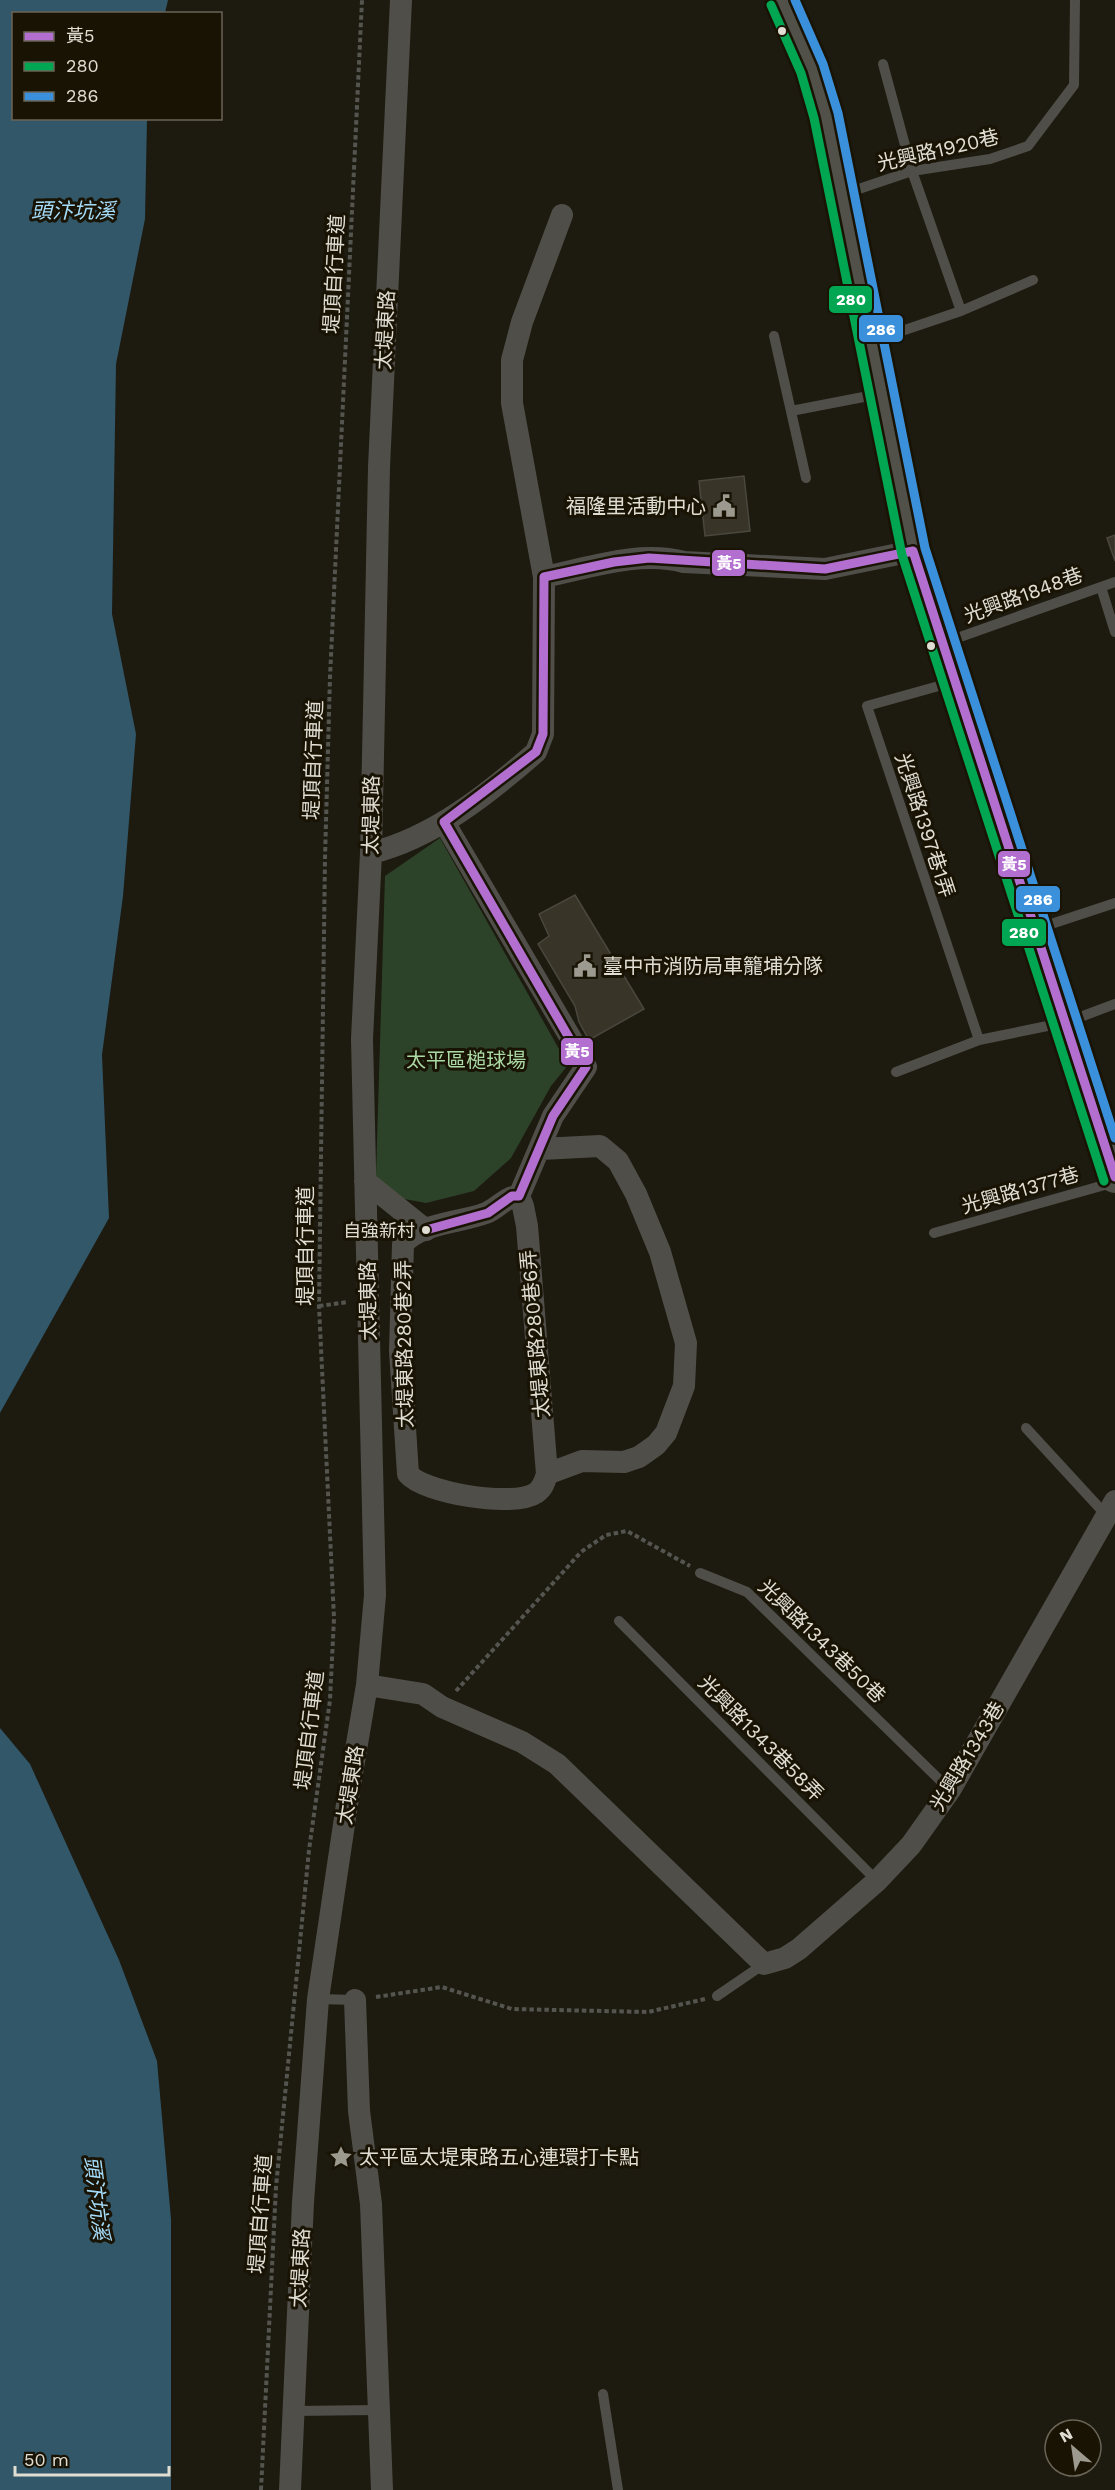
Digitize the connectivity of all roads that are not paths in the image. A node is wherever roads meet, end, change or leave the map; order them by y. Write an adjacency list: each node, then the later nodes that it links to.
1 (401, 0): 23 (street, 太堤東路)
2 (782, 0): 6 (main road)
3 (1075, 0): 5 (lane, 光興路1920巷)
4 (883, 64): 5 (lane)
5 (912, 171): 6 (lane, 光興路1920巷); 9 (lane)
6 (841, 196): 11 (main road)
7 (562, 215): 16 (street)
8 (1033, 280): 9 (lane)
9 (961, 311): 11 (lane)
10 (774, 336): 13 (lane)
11 (869, 342): 12 (main road)
12 (880, 394): 13 (lane); 15 (main road)
13 (791, 411): 14 (lane)
14 (806, 478)
15 (913, 551): 16 (street); 20 (main road)
16 (544, 577): 22 (street)
17 (1115, 582): 18 (lane, 光興路1848巷)
18 (1101, 586): 19 (lane); 20 (lane, 光興路1848巷)
19 (1115, 632)
20 (943, 643): 21 (main road)
21 (954, 681): 25 (main road); 28 (lane, 光興路1397巷1弄)
22 (444, 822): 23 (street); 30 (street)
23 (370, 853): 33 (street, 太堤東路)
24 (1115, 903): 25 (lane)
25 (1036, 929): 27 (main road)
26 (1115, 1004): 27 (lane)
27 (1066, 1022): 28 (lane); 31 (main road)
28 (978, 1040): 29 (lane)
29 (896, 1071)
30 (541, 1149): 34 (street); 38 (street)
31 (1115, 1177)
32 (1115, 1182): 36 (lane, 光興路1377巷)
33 (373, 1187): 35 (street); 42 (street, 太堤東路)
34 (519, 1196): 35 (street, 太堤東路280巷2弄); 38 (street, 太堤東路280巷6弄)
35 (426, 1230): 38 (street, 太堤東路280巷2弄)
36 (934, 1233)
37 (1026, 1428): 39 (lane)
38 (547, 1474)
39 (1110, 1508): 43 (street, 光興路1343巷)
40 (700, 1573): 43 (lane, 光興路1343巷50巷)
41 (619, 1621): 44 (lane, 光興路1343巷58弄)
42 (367, 1685): 45 (street); 47 (street, 太堤東路)
43 (950, 1790): 44 (street, 光興路1343巷)
44 (877, 1881): 45 (street, 光興路1343巷)
45 (764, 1964): 46 (lane, 光興路1343巷)
46 (717, 1996)
47 (318, 1999): 48 (lane); 51 (street, 太堤東路)
48 (355, 2000): 50 (street)
49 (603, 2394): 54 (lane)
50 (378, 2410): 51 (lane); 53 (street)
51 (293, 2411): 52 (street, 太堤東路)
52 (290, 2490)
53 (382, 2490)
54 (618, 2490)

